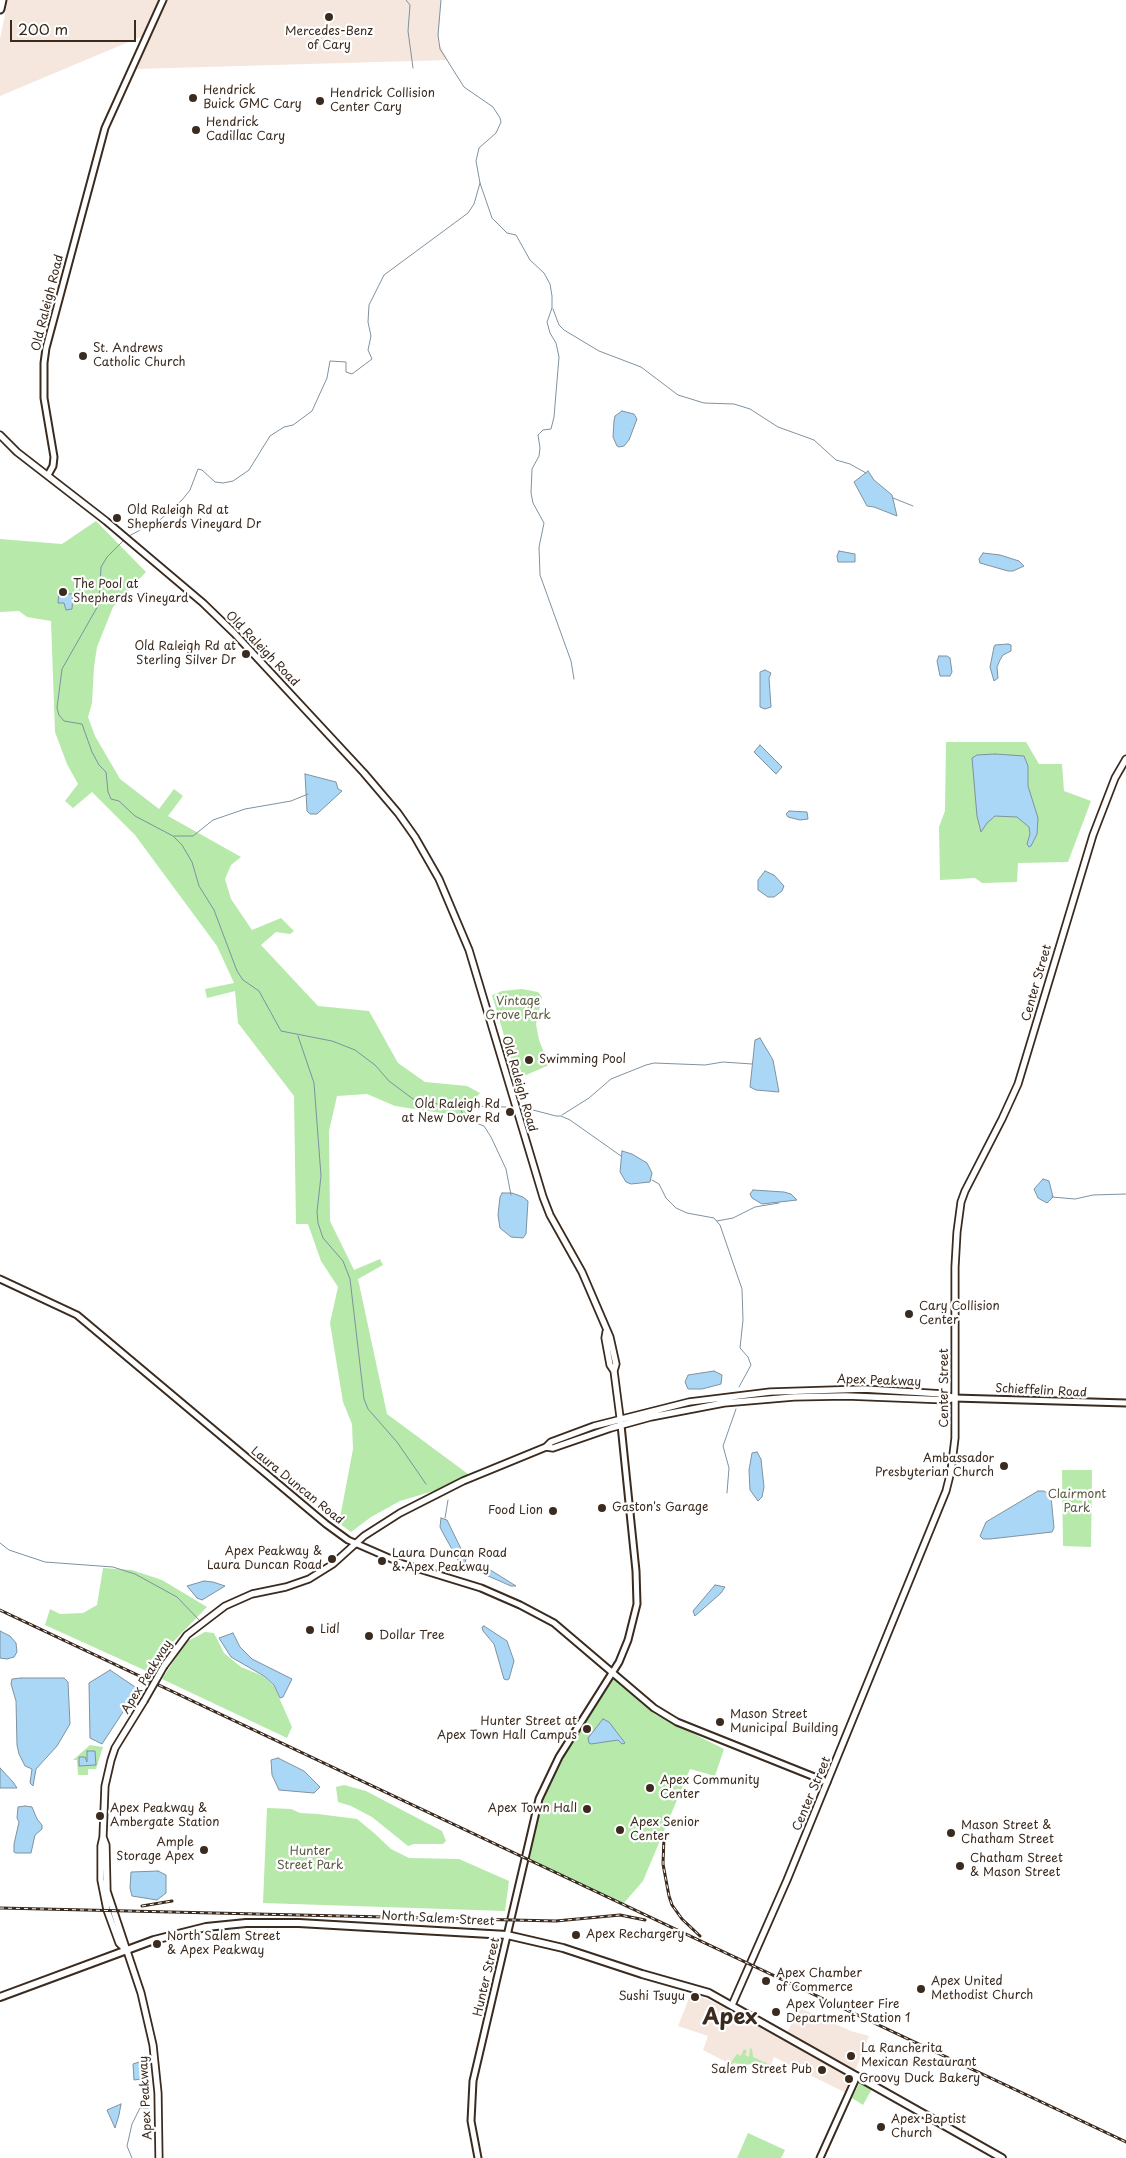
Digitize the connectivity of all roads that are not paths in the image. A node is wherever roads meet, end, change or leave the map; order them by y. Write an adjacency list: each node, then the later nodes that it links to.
1 (2, 0): 3 (highway)
2 (163, 0): 5 (street, Old Raleigh Road)
3 (0, 9)
4 (0, 435): 5 (main road)
5 (48, 475): 10 (main road, Old Raleigh Road)
6 (1126, 759): 8 (main road, Center Street)
7 (0, 1279): 13 (street, Laura Duncan Road)
8 (954, 1398): 9 (street, Schieffelin Road); 10 (main road, Apex Peakway); 11 (main road, Apex Peakway); 15 (main road, Center Street)
9 (1126, 1403)
10 (620, 1418): 11 (main road, Old Raleigh Road); 12 (main road, Apex Peakway)
11 (621, 1425): 12 (main road, Apex Peakway); 14 (street, Old Raleigh Road)
12 (546, 1447): 13 (main road, Apex Peakway)
13 (356, 1543): 14 (street, Laura Duncan Road); 17 (main road, Apex Peakway, bridge)
14 (613, 1672): 15 (street, Laura Duncan Road); 16 (street, Hunter Street)
15 (827, 1782): 19 (main road, Center Street)
16 (506, 1935): 17 (main road, North Salem Street); 19 (main road, North Salem Street); 22 (street, Hunter Street)
17 (126, 1950): 18 (main road, North Salem Street); 21 (main road, Apex Peakway)
18 (0, 1997)
19 (732, 2005): 20 (main road, North Salem Street)
20 (857, 2076): 23 (street); 24 (main road, North Salem Street)
21 (159, 2158)
22 (478, 2158)
23 (820, 2158)
24 (1002, 2158)

